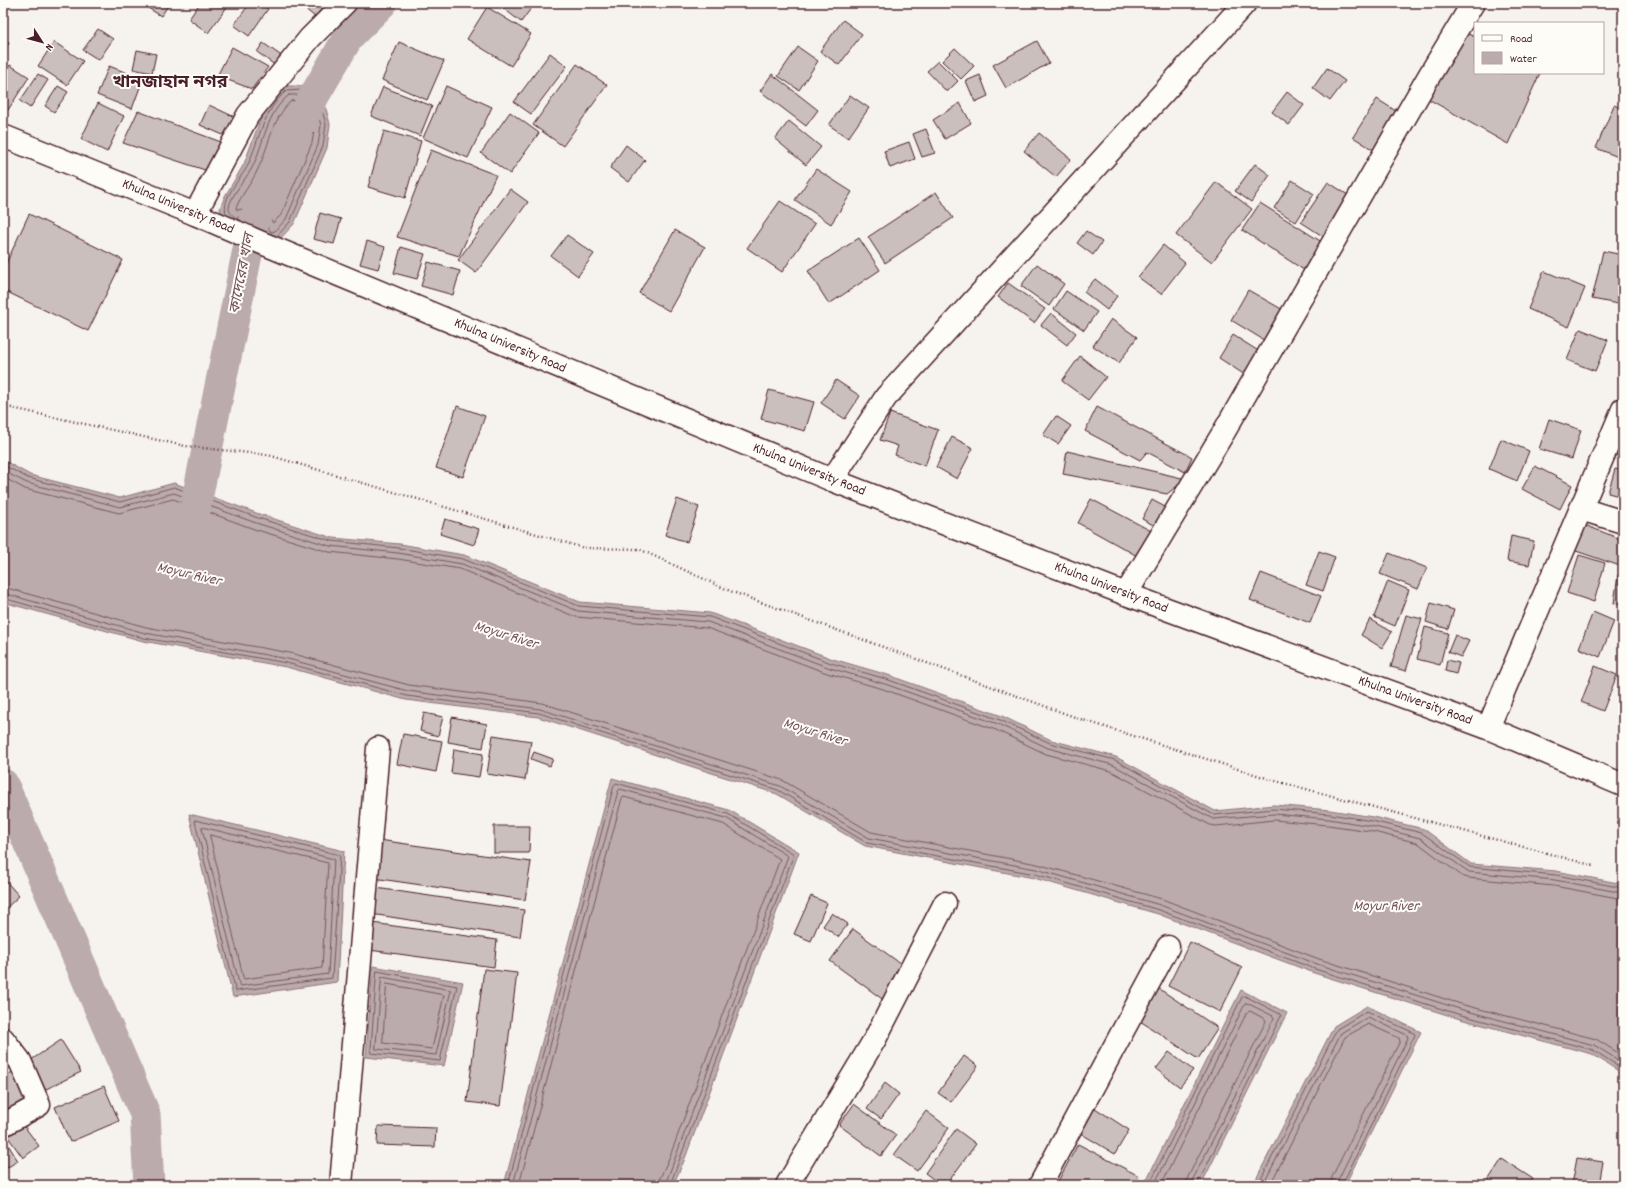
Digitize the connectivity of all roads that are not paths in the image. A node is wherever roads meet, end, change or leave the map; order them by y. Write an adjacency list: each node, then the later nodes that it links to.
1 (345, 3): 5 (street)
2 (1245, 3): 7 (street)
3 (1473, 3): 10 (street)
4 (3, 136): 5 (street, Khulna University Road)
5 (195, 214): 7 (street, Khulna University Road)
6 (1623, 409): 8 (street)
7 (832, 480): 10 (street, Khulna University Road)
8 (1581, 510): 9 (street); 11 (street)
9 (1623, 522)
10 (1126, 594): 11 (street, Khulna University Road)
11 (1488, 728): 13 (street, Khulna University Road)
12 (378, 748): 18 (street)
13 (1623, 785)
14 (946, 903): 19 (street)
15 (1168, 947): 20 (street)
16 (3, 1039): 17 (street)
17 (3, 1125)
18 (341, 1185)
19 (787, 1185)
20 (1040, 1185)

